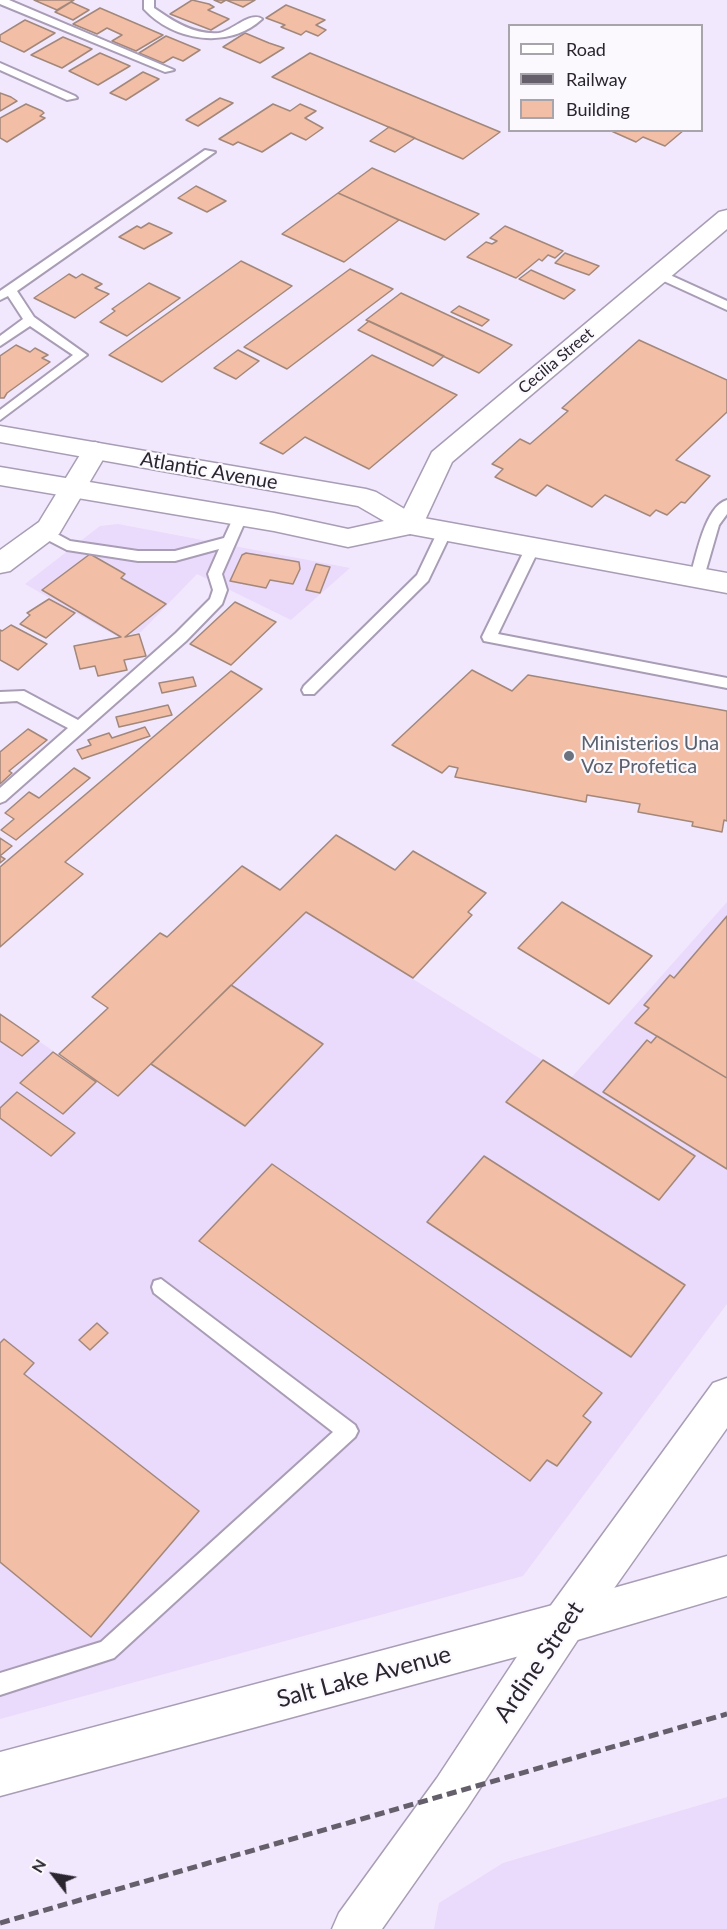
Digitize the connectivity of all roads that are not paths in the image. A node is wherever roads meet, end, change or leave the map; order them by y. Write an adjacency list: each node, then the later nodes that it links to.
1 (0, 0): 5 (lane)
2 (149, 0): 3 (lane)
3 (257, 19)
4 (0, 66): 6 (lane)
5 (169, 70)
6 (71, 98)
7 (209, 152): 10 (lane)
8 (727, 217): 9 (street, Cecilia Street)
9 (659, 274): 11 (lane); 20 (street, Cecilia Street)
10 (5, 293): 12 (lane)
11 (727, 306)
12 (30, 320): 13 (lane); 14 (lane)
13 (0, 342)
14 (0, 416)
15 (0, 434): 16 (street, Atlantic Avenue)
16 (95, 451): 18 (street); 20 (street, Atlantic Avenue)
17 (0, 476): 18 (street, Atlantic Avenue)
18 (72, 489): 21 (street, Atlantic Avenue); 23 (street)
19 (727, 504): 26 (lane)
20 (410, 525): 21 (street, Atlantic Avenue); 22 (street, Atlantic Avenue)
21 (235, 529): 23 (lane); 31 (lane)
22 (445, 531): 24 (street, Atlantic Avenue); 29 (lane)
23 (43, 532): 25 (street)
24 (533, 547): 26 (street, Atlantic Avenue); 28 (lane)
25 (0, 564)
26 (697, 578): 27 (street, Atlantic Avenue)
27 (727, 583)
28 (727, 683)
29 (309, 690)
30 (2, 694): 31 (lane)
31 (79, 727): 32 (lane)
32 (0, 797)
33 (161, 1287): 37 (lane)
34 (727, 1396): 36 (street, Ardine Street)
35 (727, 1576): 36 (street, Salt Lake Avenue)
36 (564, 1623): 38 (street, Salt Lake Avenue); 39 (street, Ardine Street)
37 (0, 1684)
38 (0, 1774)
39 (355, 1929)

